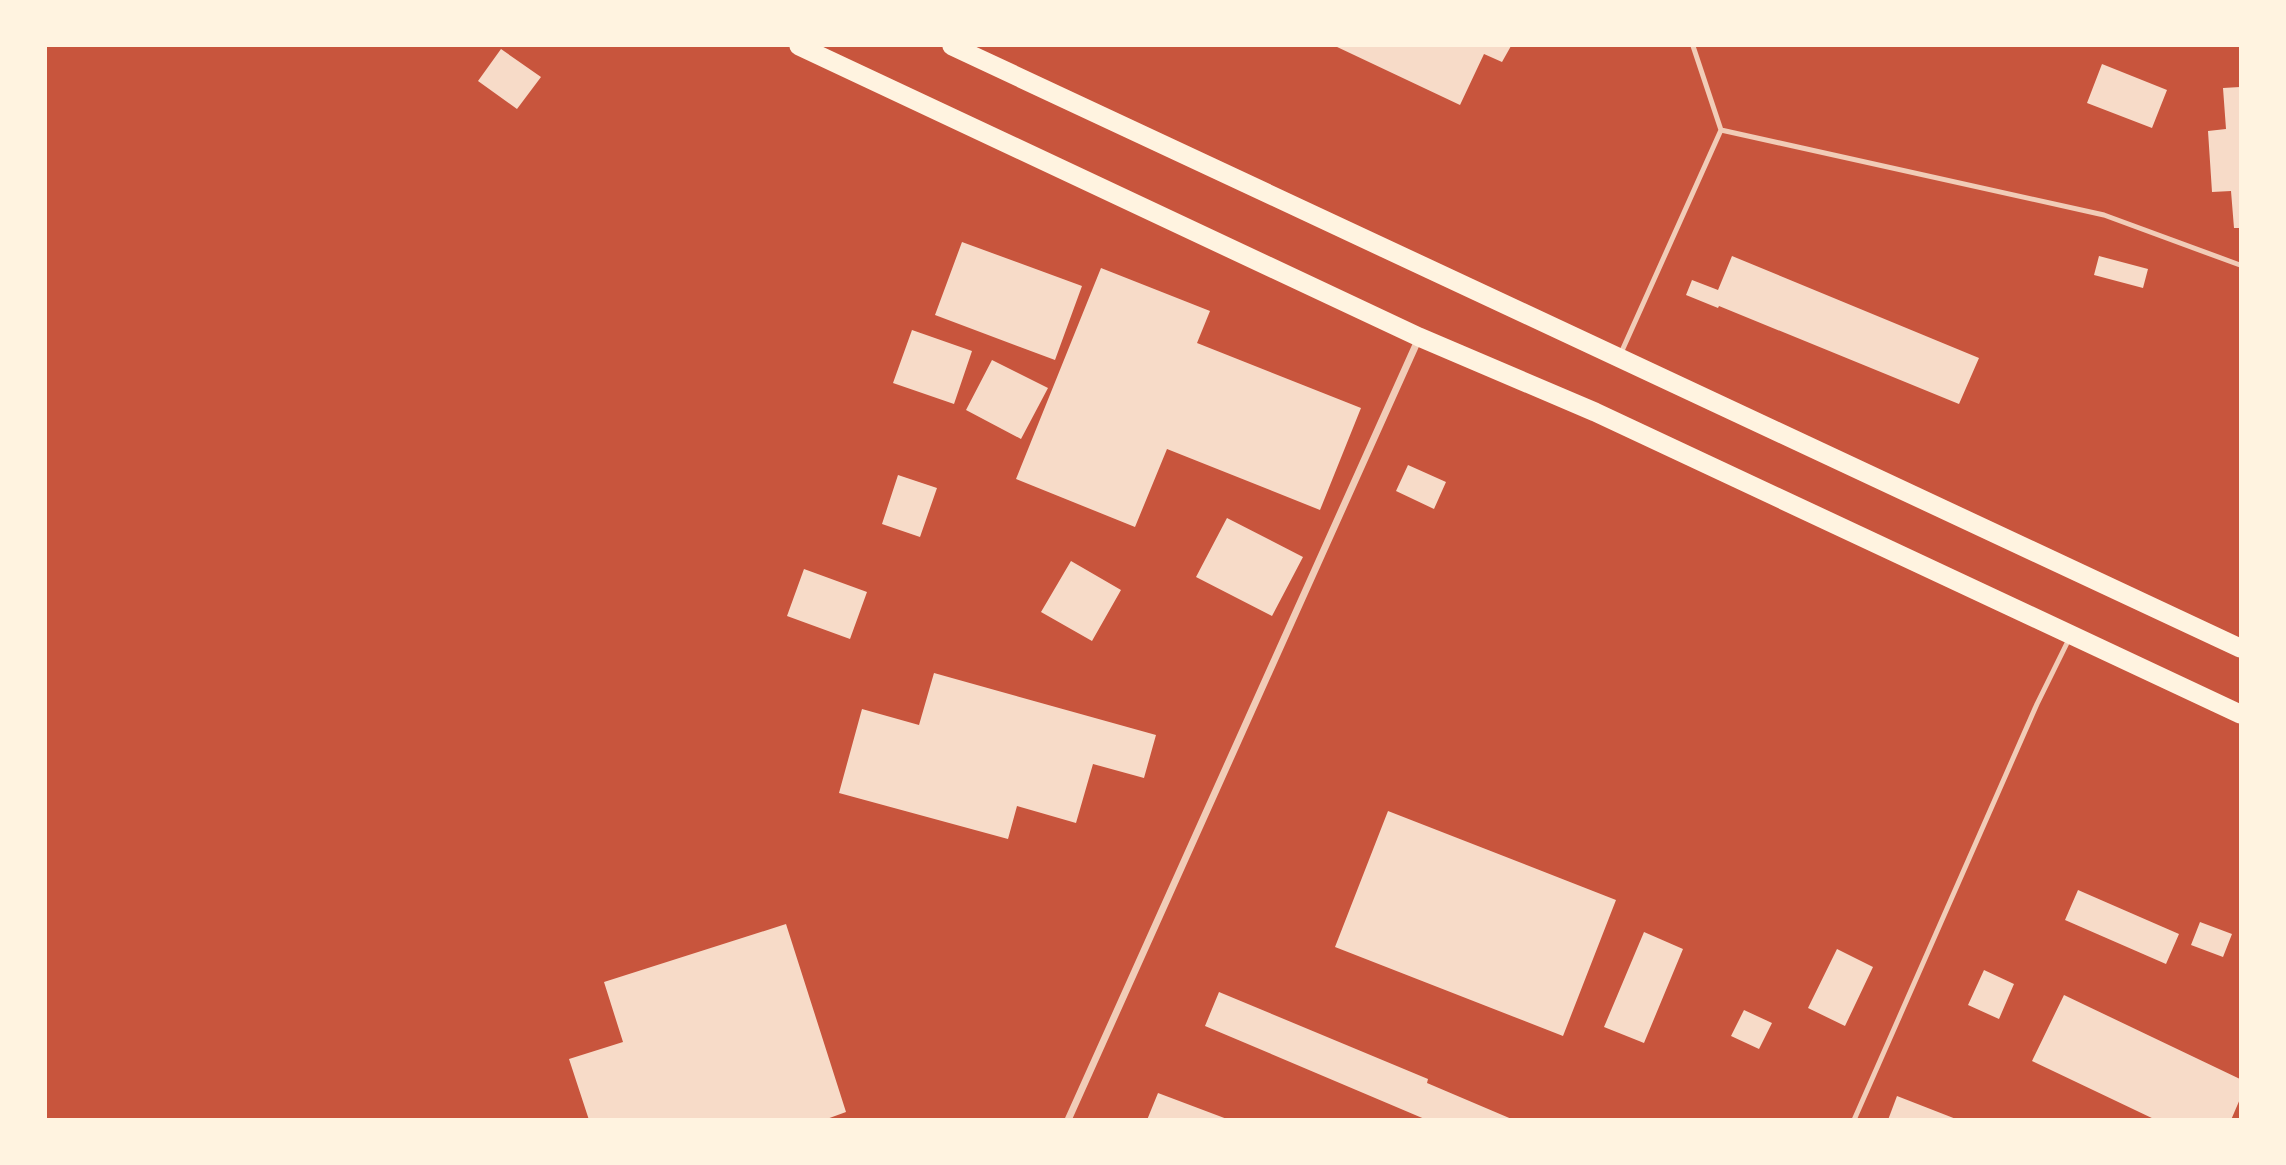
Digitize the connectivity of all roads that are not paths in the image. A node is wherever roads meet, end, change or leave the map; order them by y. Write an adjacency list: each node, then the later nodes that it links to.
1 (799, 46): 6 (highway)
2 (952, 46): 7 (highway)
3 (1693, 46): 4 (lane)
4 (1721, 130): 5 (lane); 7 (lane)
5 (2241, 265)
6 (1419, 337): 8 (highway); 11 (street)
7 (1620, 356): 9 (highway)
8 (2071, 635): 10 (highway); 12 (lane)
9 (2241, 648)
10 (2241, 714)
11 (1068, 1119)
12 (1854, 1119)

